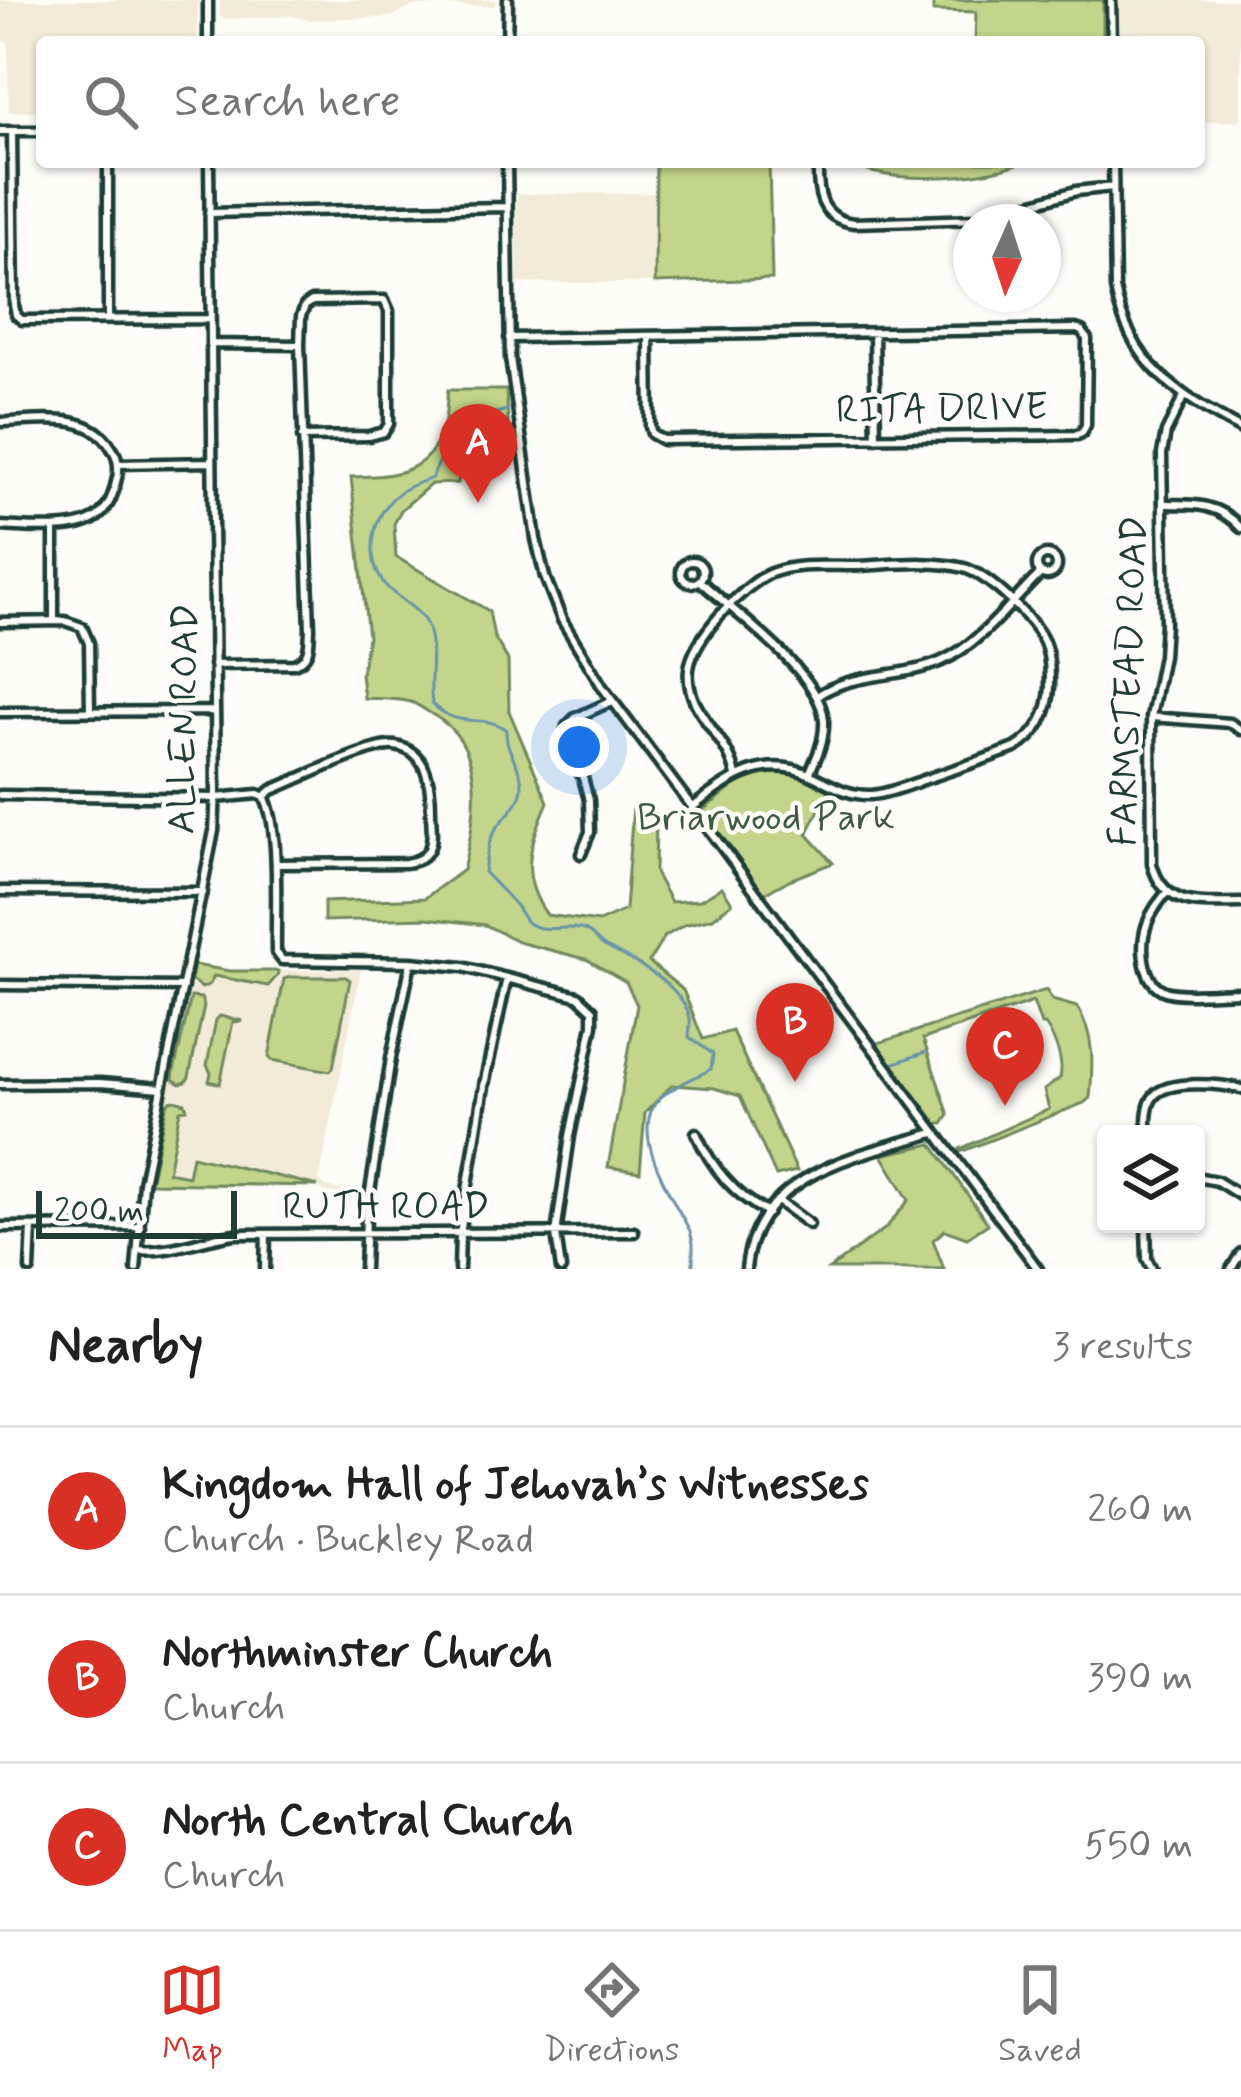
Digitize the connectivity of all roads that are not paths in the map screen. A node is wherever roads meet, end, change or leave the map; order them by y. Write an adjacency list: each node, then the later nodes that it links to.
1 (208, 0): 4 (street)
2 (508, 0): 5 (street)
3 (1112, 0): 6 (street)
4 (208, 36)
5 (507, 36)
6 (1112, 36)
7 (36, 130): 9 (street)
8 (0, 131): 9 (street)
9 (12, 131): 19 (street)
10 (108, 168): 19 (street)
11 (209, 168): 17 (street, ALLEN ROAD)
12 (507, 168): 16 (street)
13 (818, 168): 15 (street)
14 (1113, 168): 15 (street)
15 (1113, 187): 25 (street)
16 (507, 206): 17 (street); 22 (street)
17 (209, 214): 18 (street, ALLEN ROAD)
18 (211, 319): 19 (street); 23 (street, ALLEN ROAD)
19 (108, 321)
20 (874, 334): 21 (street, RITA DRIVE); 29 (street); 29 (street, RITA DRIVE)
21 (649, 337): 22 (street, RITA DRIVE); 29 (street, RITA DRIVE)
22 (509, 338): 44 (street)
23 (211, 344): 24 (street); 30 (street, ALLEN ROAD)
24 (300, 345): 28 (street); 28 (street)
25 (1184, 396): 27 (street); 32 (street, FARMSTEAD ROAD)
26 (0, 422): 31 (street)
27 (1241, 429)
28 (302, 436): 42 (street)
29 (876, 438)
30 (212, 462): 31 (street); 42 (street, ALLEN ROAD)
31 (118, 464): 34 (street)
32 (1163, 504): 35 (street); 48 (street, FARMSTEAD ROAD)
33 (0, 526): 34 (street)
34 (54, 526): 40 (street)
35 (1241, 528)
36 (1040, 574): 38 (street)
37 (701, 581): 39 (street)
38 (1011, 603): 39 (street); 43 (street); 50 (street)
39 (729, 608): 43 (street); 51 (street)
40 (54, 620): 41 (street); 45 (street)
41 (0, 622)
42 (214, 665): 46 (street, ALLEN ROAD)
43 (817, 696): 50 (street)
44 (612, 700): 55 (street); 56 (street)
45 (90, 711): 46 (street); 47 (street)
46 (215, 711): 54 (street, ALLEN ROAD)
47 (0, 712)
48 (1151, 717): 49 (street); 60 (street, FARMSTEAD ROAD)
49 (1241, 730)
50 (809, 774): 51 (street)
51 (736, 776): 55 (street)
52 (0, 795): 54 (street)
53 (265, 796): 54 (street); 57 (street); 57 (street)
54 (216, 798): 59 (street, ALLEN ROAD)
55 (692, 808): 72 (street)
56 (581, 854)
57 (274, 864): 62 (street)
58 (0, 891): 59 (street)
59 (203, 892): 65 (street, ALLEN ROAD)
60 (1167, 892): 61 (street, FARMSTEAD ROAD); 66 (street)
61 (1241, 903)
62 (411, 962): 63 (street); 86 (street)
63 (507, 978): 84 (street); 85 (street)
64 (0, 985): 65 (street)
65 (183, 987): 68 (street, ALLEN ROAD)
66 (1241, 992)
67 (0, 1084): 68 (street)
68 (162, 1088): 78 (street, ALLEN ROAD)
69 (1241, 1088): 70 (street)
70 (1148, 1125)
71 (696, 1133): 76 (street)
72 (934, 1133): 75 (street); 96 (street)
73 (1205, 1179): 74 (street)
74 (1241, 1196)
75 (778, 1202): 76 (street); 77 (street)
76 (767, 1213): 95 (street)
77 (809, 1224)
78 (140, 1226): 80 (street); 87 (street, ALLEN ROAD)
79 (0, 1227): 80 (street)
80 (32, 1227): 89 (street)
81 (634, 1232): 85 (street, RUTH ROAD)
82 (1147, 1233): 97 (street)
83 (266, 1234): 86 (street, RUTH ROAD); 87 (street, RUTH ROAD); 91 (street)
84 (460, 1234): 85 (street, RUTH ROAD); 86 (street, RUTH ROAD); 93 (street)
85 (556, 1234): 94 (street)
86 (364, 1235): 92 (street)
87 (139, 1250): 90 (street, ALLEN ROAD)
88 (1241, 1253): 98 (street)
89 (29, 1269)
90 (136, 1269)
91 (266, 1269)
92 (364, 1269)
93 (459, 1269)
94 (561, 1269)
95 (746, 1269)
96 (1037, 1269)
97 (1152, 1269)
98 (1232, 1269)

